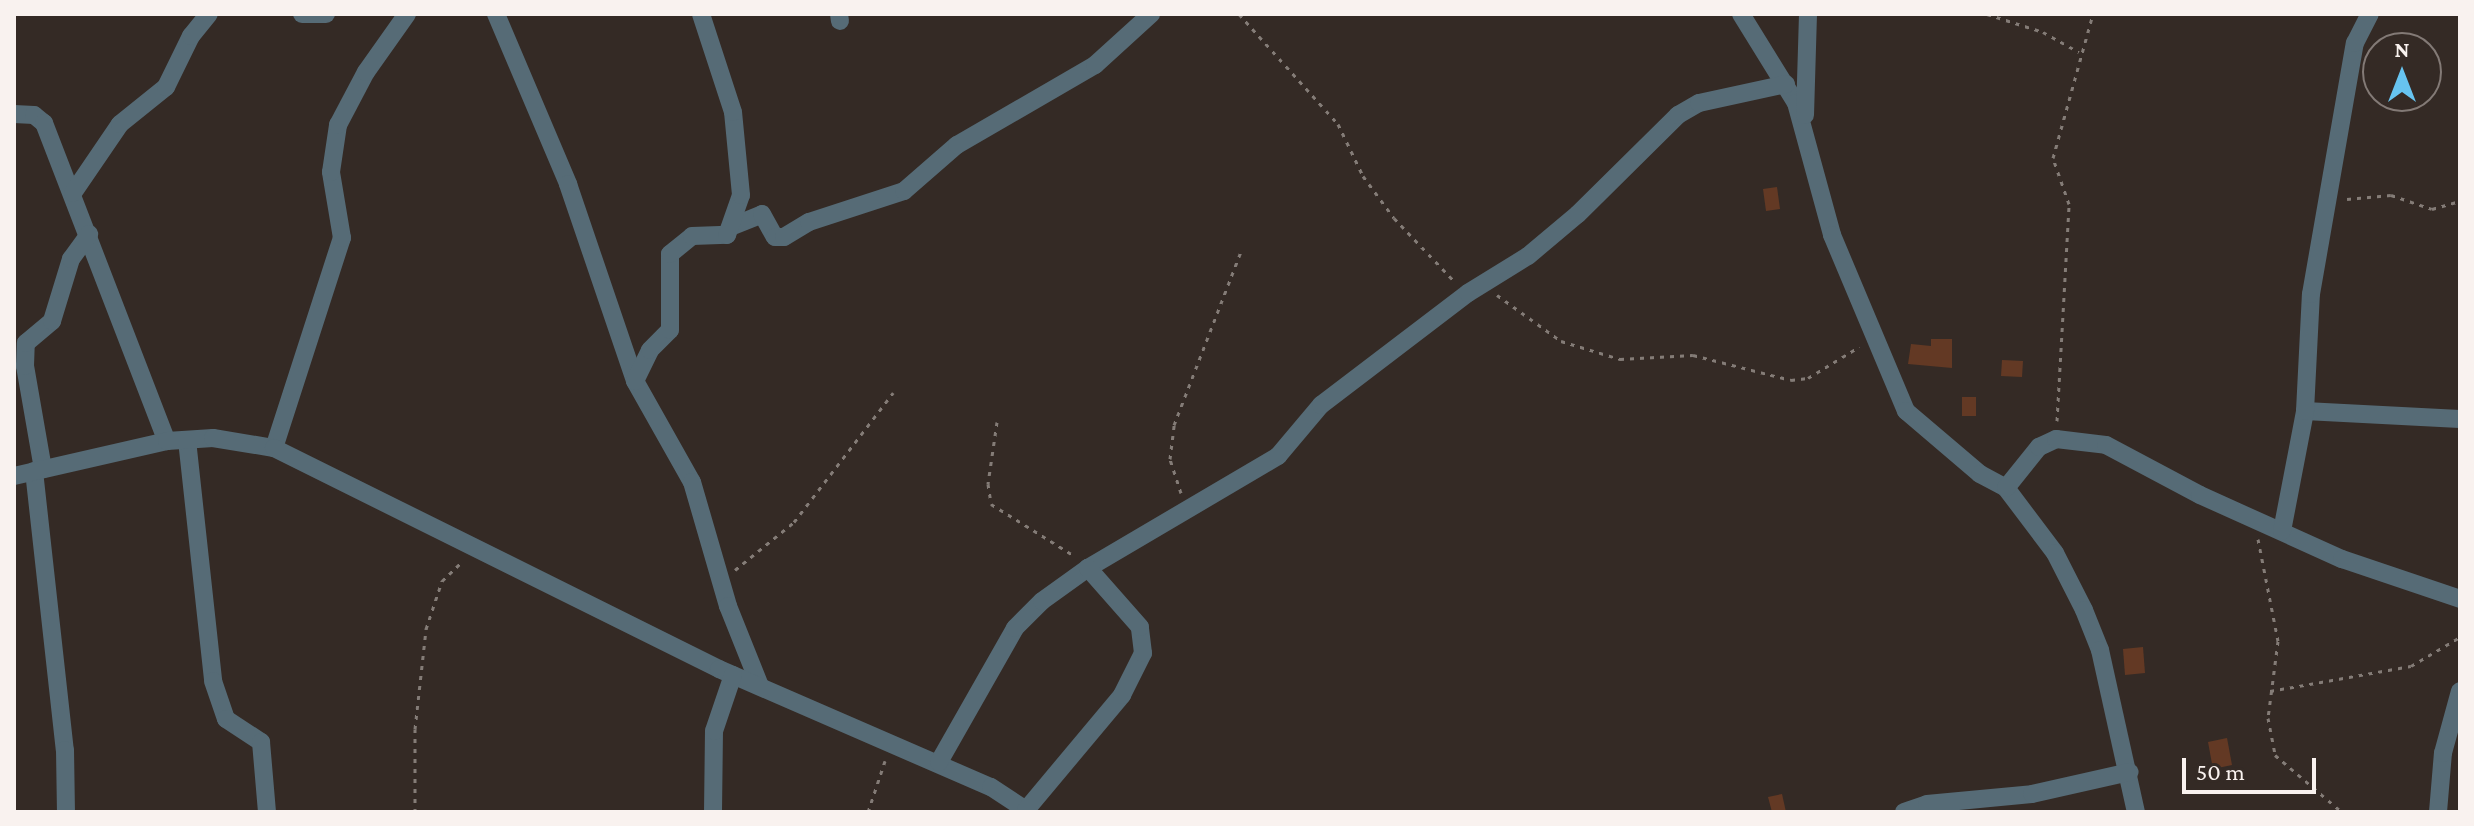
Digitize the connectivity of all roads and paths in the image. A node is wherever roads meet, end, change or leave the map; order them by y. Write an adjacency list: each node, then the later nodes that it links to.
1 (209, 14): 18 (street)
2 (302, 14): 3 (street)
3 (323, 14)
4 (407, 14): 34 (street)
5 (496, 14): 26 (street)
6 (701, 14): 21 (street)
7 (1151, 14): 21 (street)
8 (1239, 14): 24 (path)
9 (1741, 14): 15 (street)
10 (1808, 14): 17 (street)
11 (1987, 14): 14 (path)
12 (2093, 14): 14 (path)
13 (2370, 14): 20 (street)
14 (2080, 53): 31 (path)
15 (1786, 84): 17 (street); 24 (street)
16 (14, 114): 18 (street)
17 (1805, 126): 25 (street)
18 (73, 193): 22 (street)
19 (2460, 201): 20 (path)
20 (2329, 207): 28 (street)
21 (733, 226): 26 (street)
22 (89, 234): 33 (street); 35 (street)
23 (1242, 249): 38 (path)
24 (1476, 289): 25 (path); 38 (street)
25 (1873, 337): 37 (street)
26 (635, 381): 43 (street)
27 (893, 393): 43 (path)
28 (2305, 411): 29 (street); 40 (street)
29 (2460, 419)
30 (997, 422): 42 (path)
31 (2056, 439): 37 (street); 39 (street)
32 (187, 440): 33 (street); 34 (street); 55 (street)
33 (167, 441): 35 (street)
34 (274, 448): 41 (street)
35 (38, 470): 36 (street); 54 (street)
36 (14, 476)
37 (2006, 488): 52 (street)
38 (1186, 512): 42 (street)
39 (2259, 521): 40 (street); 48 (path)
40 (2282, 531): 44 (street)
41 (474, 552): 46 (street); 56 (path)
42 (1088, 568): 51 (street); 53 (street)
43 (721, 584): 47 (street)
44 (2460, 599)
45 (2460, 637): 48 (path)
46 (733, 675): 47 (street); 57 (street)
47 (760, 686): 50 (street)
48 (2270, 691): 61 (path)
49 (2460, 691): 62 (street)
50 (892, 742): 51 (street); 58 (path)
51 (939, 762): 53 (street)
52 (2130, 772): 59 (street); 60 (street)
53 (1027, 811)
54 (66, 812)
55 (267, 812)
56 (415, 812)
57 (713, 812)
58 (868, 812)
59 (1904, 812)
60 (2136, 812)
61 (2342, 812)
62 (2438, 812)

